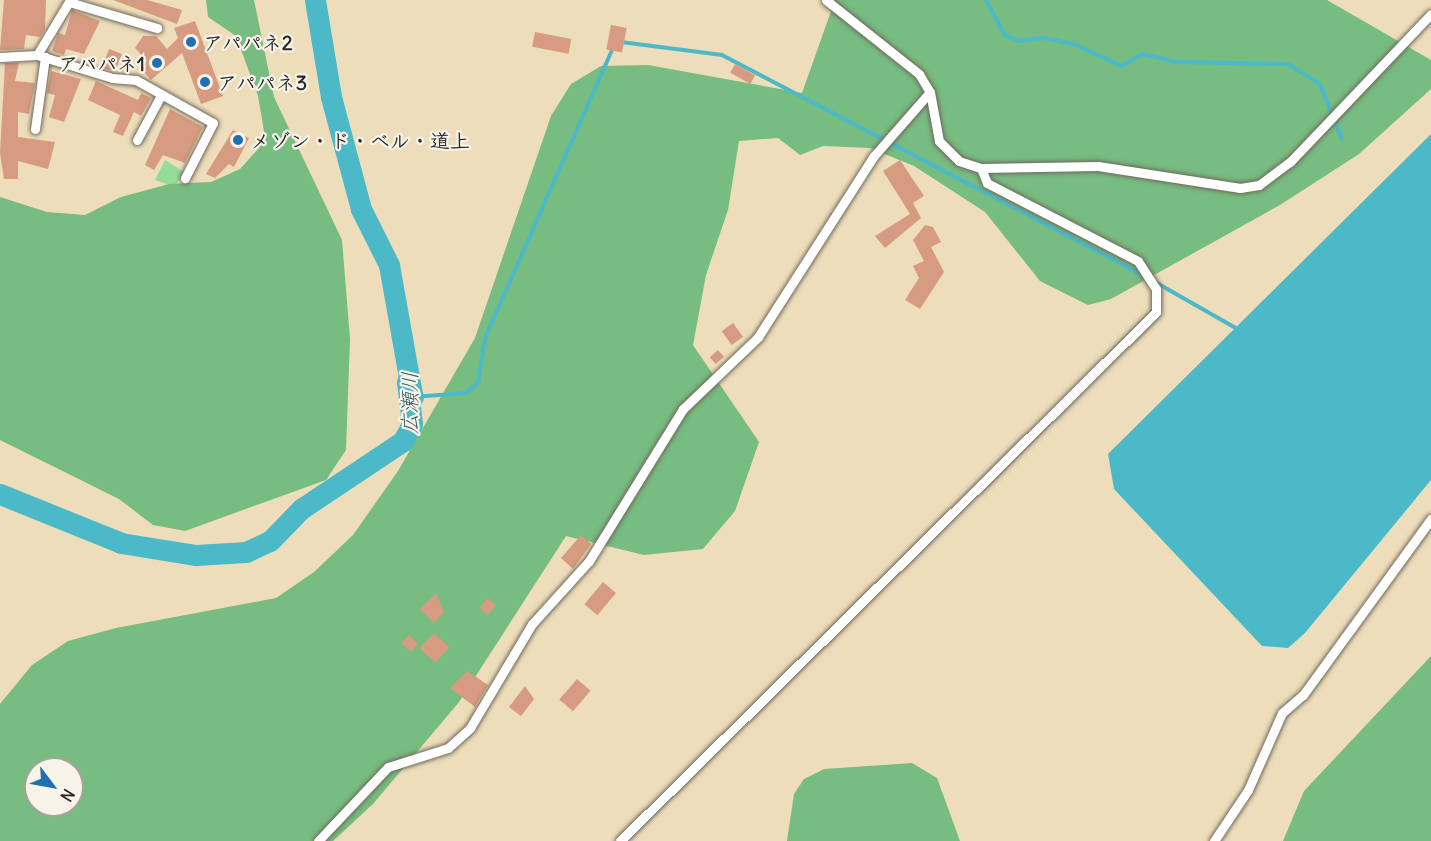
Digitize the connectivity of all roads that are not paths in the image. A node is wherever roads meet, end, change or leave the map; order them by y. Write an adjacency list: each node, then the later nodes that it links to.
1 (826, 0): 7 (street)
2 (70, 1): 4 (street); 5 (street)
3 (1431, 14): 11 (street)
4 (157, 28)
5 (41, 56): 6 (street); 8 (street); 9 (street)
6 (0, 57)
7 (930, 92): 11 (street); 14 (street)
8 (161, 95): 10 (street); 12 (street)
9 (35, 129)
10 (137, 140)
11 (981, 168): 15 (street)
12 (185, 178)
13 (1431, 519): 16 (street)
14 (318, 841)
15 (620, 841)
16 (1214, 841)

